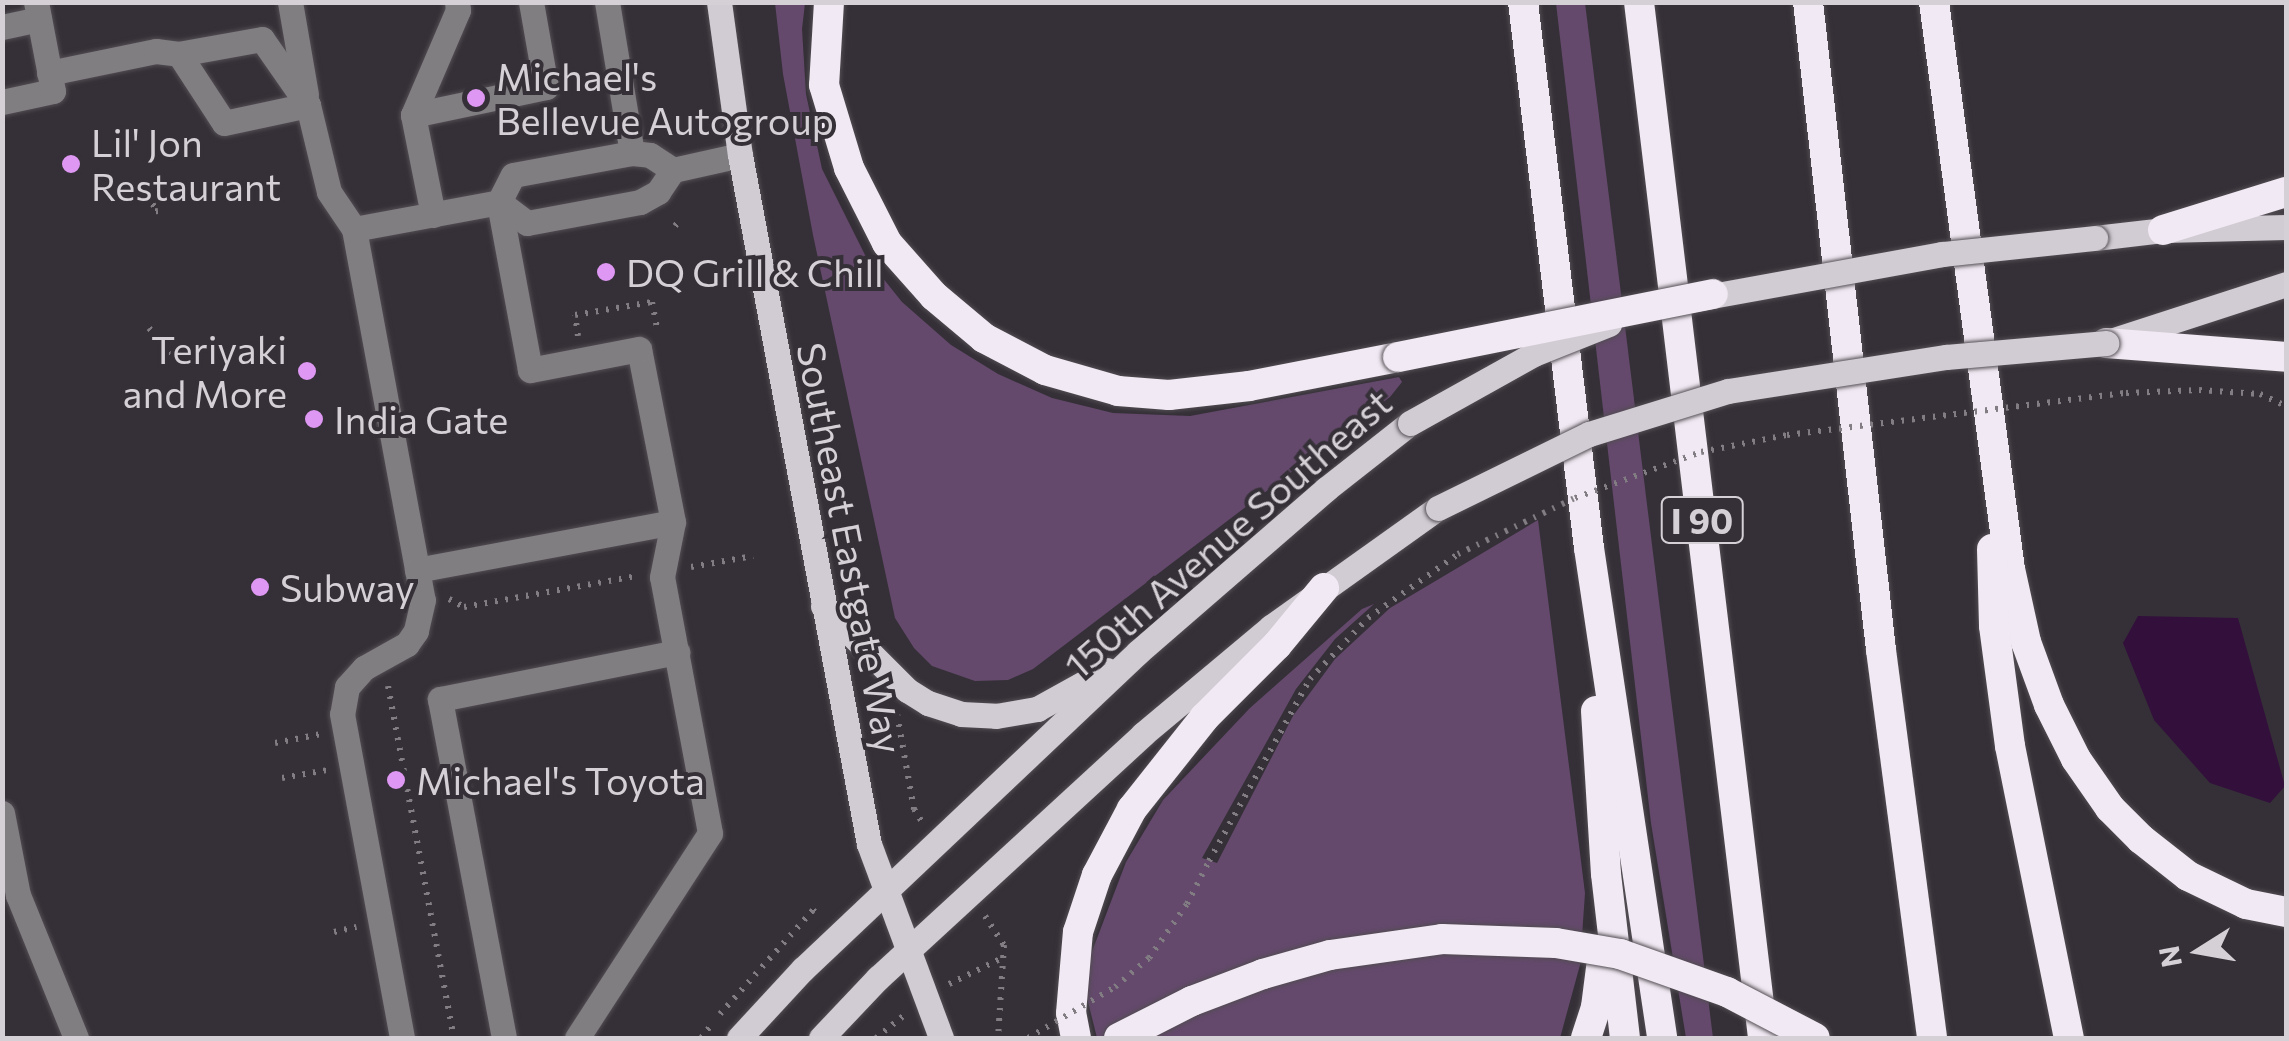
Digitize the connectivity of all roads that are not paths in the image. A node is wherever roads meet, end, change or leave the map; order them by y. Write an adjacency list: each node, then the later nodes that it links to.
1 (290, 2): 19 (lane)
2 (457, 2): 20 (lane)
3 (531, 2): 20 (lane)
4 (607, 2): 21 (lane)
5 (719, 2): 22 (main road, Southeast Eastgate Way)
6 (828, 2): 32 (highway, bridge)
7 (1507, 2): 23 (highway)
8 (1523, 2): 23 (highway)
9 (1639, 2): 62 (highway, I 90)
10 (1808, 2): 41 (highway)
11 (1934, 2): 16 (highway)
12 (1942, 2): 16 (highway)
13 (38, 11): 14 (lane); 17 (lane)
14 (2, 26)
15 (179, 54): 17 (lane); 19 (lane); 19 (lane)
16 (1942, 63): 35 (highway)
17 (49, 73): 18 (lane)
18 (2, 102)
19 (308, 105): 29 (lane)
20 (413, 114): 27 (lane)
21 (632, 152): 24 (lane); 26 (lane)
22 (740, 155): 24 (lane); 40 (main road, Southeast Eastgate Way)
23 (1541, 159): 37 (highway)
24 (673, 170): 26 (lane)
25 (2286, 192): 30 (highway)
26 (498, 202): 27 (lane); 36 (lane)
27 (433, 215): 29 (lane)
28 (2286, 227): 30 (main road, 150th Avenue Southeast)
29 (354, 229): 38 (lane)
30 (2164, 230): 32 (main road, 150th Avenue Southeast, bridge)
31 (2286, 284): 33 (main road)
32 (1713, 294): 43 (main road, 150th Avenue Southeast, bridge)
33 (2106, 343): 34 (highway); 39 (main road, bridge)
34 (2286, 357)
35 (1987, 422): 48 (highway); 66 (highway)
36 (673, 522): 38 (lane); 42 (lane)
37 (1589, 548): 45 (highway); 61 (highway)
38 (417, 570): 51 (lane)
39 (1324, 588): 49 (main road); 57 (highway)
40 (823, 606): 43 (main road); 46 (main road, Southeast Eastgate Way)
41 (1881, 650): 64 (highway); 65 (highway)
42 (677, 652): 52 (lane); 53 (lane)
43 (1138, 652): 46 (main road, 150th Avenue Southeast)
44 (2, 814): 47 (lane)
45 (1606, 874): 59 (highway); 60 (highway)
46 (887, 894): 49 (main road, Southeast Eastgate Way); 54 (main road, 150th Avenue Southeast)
47 (10, 897): 50 (lane)
48 (2286, 912)
49 (908, 950): 55 (main road); 56 (main road, Southeast Eastgate Way)
50 (76, 1038)
51 (402, 1038)
52 (504, 1038)
53 (577, 1038)
54 (739, 1038)
55 (821, 1038)
56 (941, 1038)
57 (1076, 1038)
58 (1119, 1038): 63 (highway, bridge)
59 (1586, 1038)
60 (1624, 1038)
61 (1662, 1038)
62 (1763, 1038)
63 (1815, 1038)
64 (1914, 1038)
65 (1932, 1038)
66 (2069, 1038)

